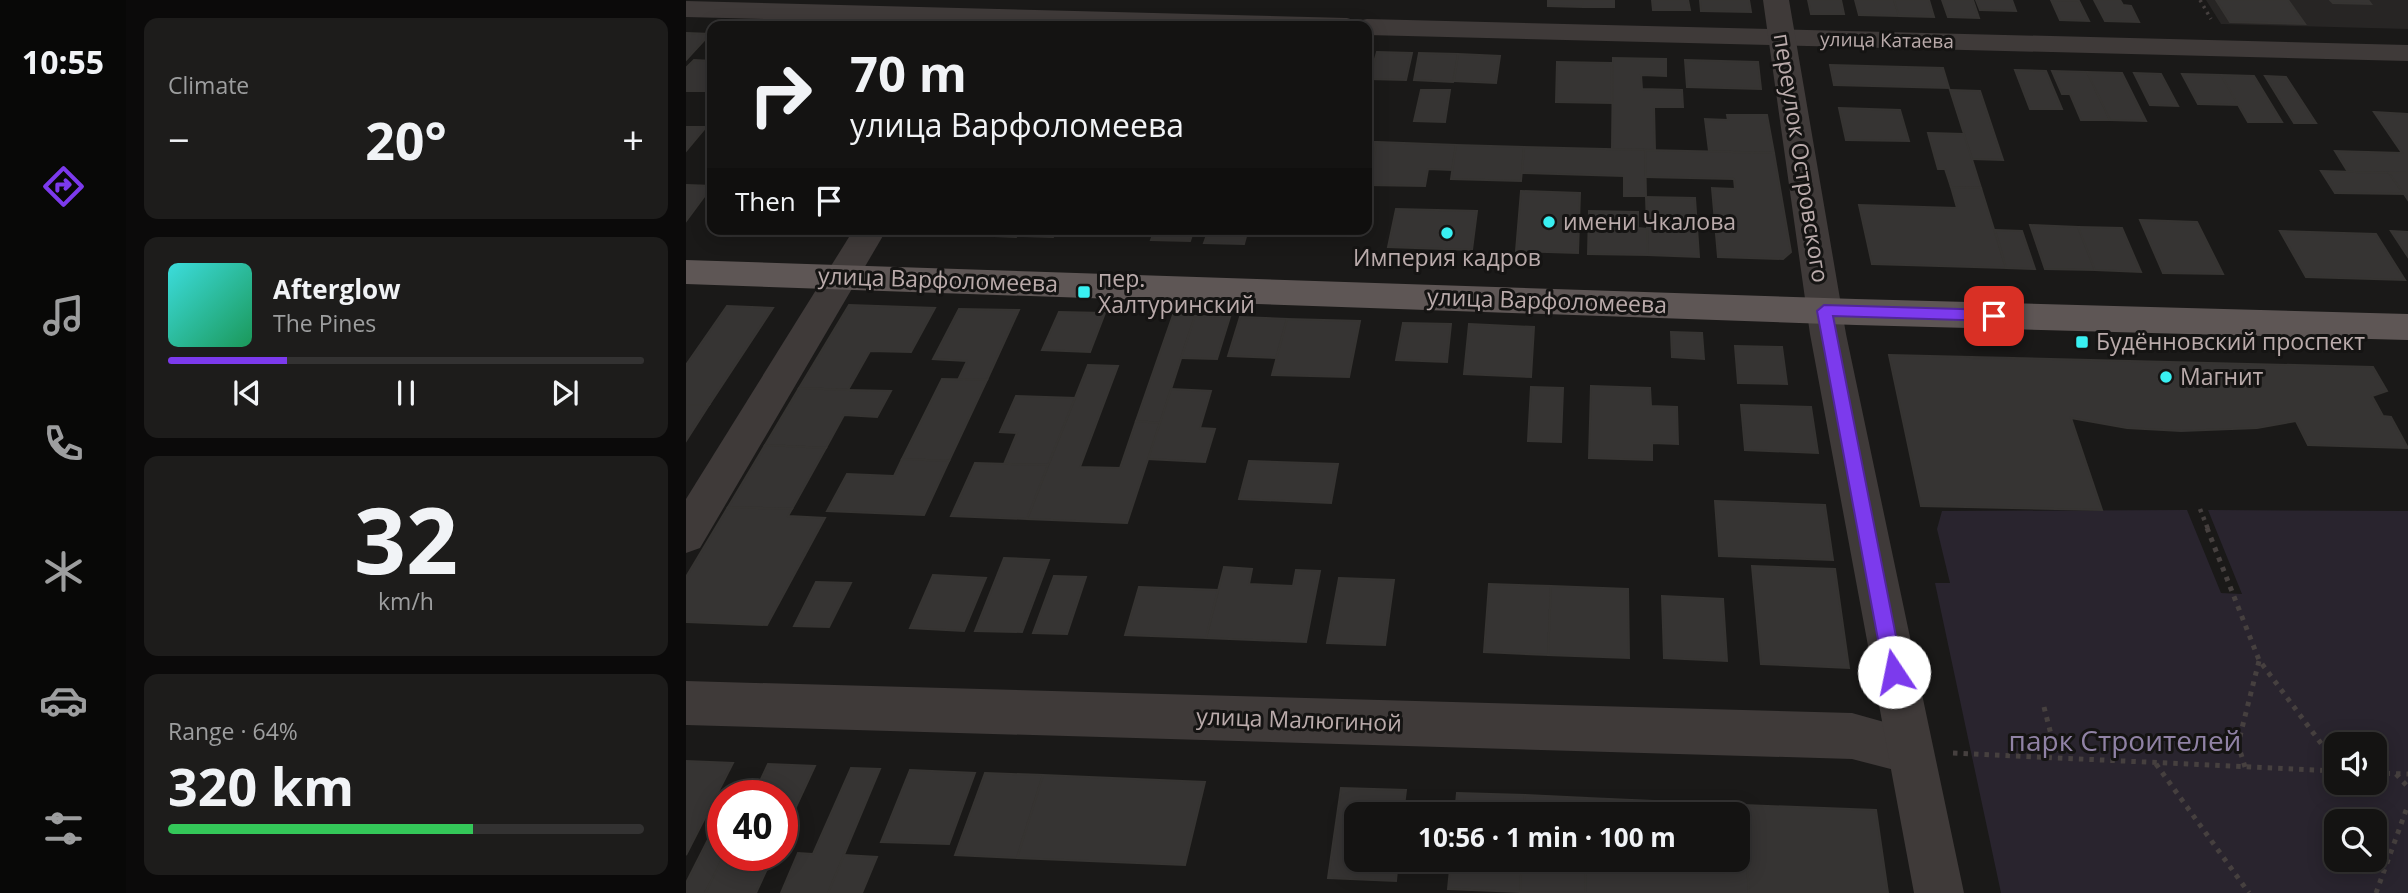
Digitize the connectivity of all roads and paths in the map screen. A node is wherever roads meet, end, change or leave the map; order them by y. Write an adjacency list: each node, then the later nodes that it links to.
1 (1776, 0): 8 (street, переулок Островского)
2 (2200, 0): 6 (path)
3 (686, 9): 4 (street)
4 (1001, 14): 5 (street)
5 (1203, 21)
6 (2214, 24)
7 (1372, 27): 8 (street, улица Катаева)
8 (1782, 38): 9 (street, улица Катаева); 13 (street, переулок Островского)
9 (2408, 53)
10 (868, 235): 12 (street)
11 (686, 272): 12 (main road, улица Варфоломеева)
12 (843, 277): 13 (main road, улица Варфоломеева); 16 (street)
13 (1824, 311): 14 (main road, улица Варфоломеева); 21 (street, переулок Островского)
14 (2408, 327)
15 (2200, 509): 17 (path)
16 (686, 535)
17 (2259, 660): 20 (path); 24 (path)
18 (686, 703): 21 (street, улица Малюгиной)
19 (2044, 707): 22 (path)
20 (2324, 750)
21 (1910, 751): 22 (path); 31 (street, переулок Островского)
22 (2057, 758): 23 (path)
23 (2155, 763): 24 (path); 32 (path)
24 (2245, 766): 25 (path)
25 (2324, 770)
26 (2387, 774): 27 (path)
27 (2395, 774): 28 (path); 29 (path)
28 (2408, 774)
29 (2408, 787)
30 (2408, 805): 33 (path)
31 (1939, 893)
32 (2249, 893)
33 (2376, 893)

